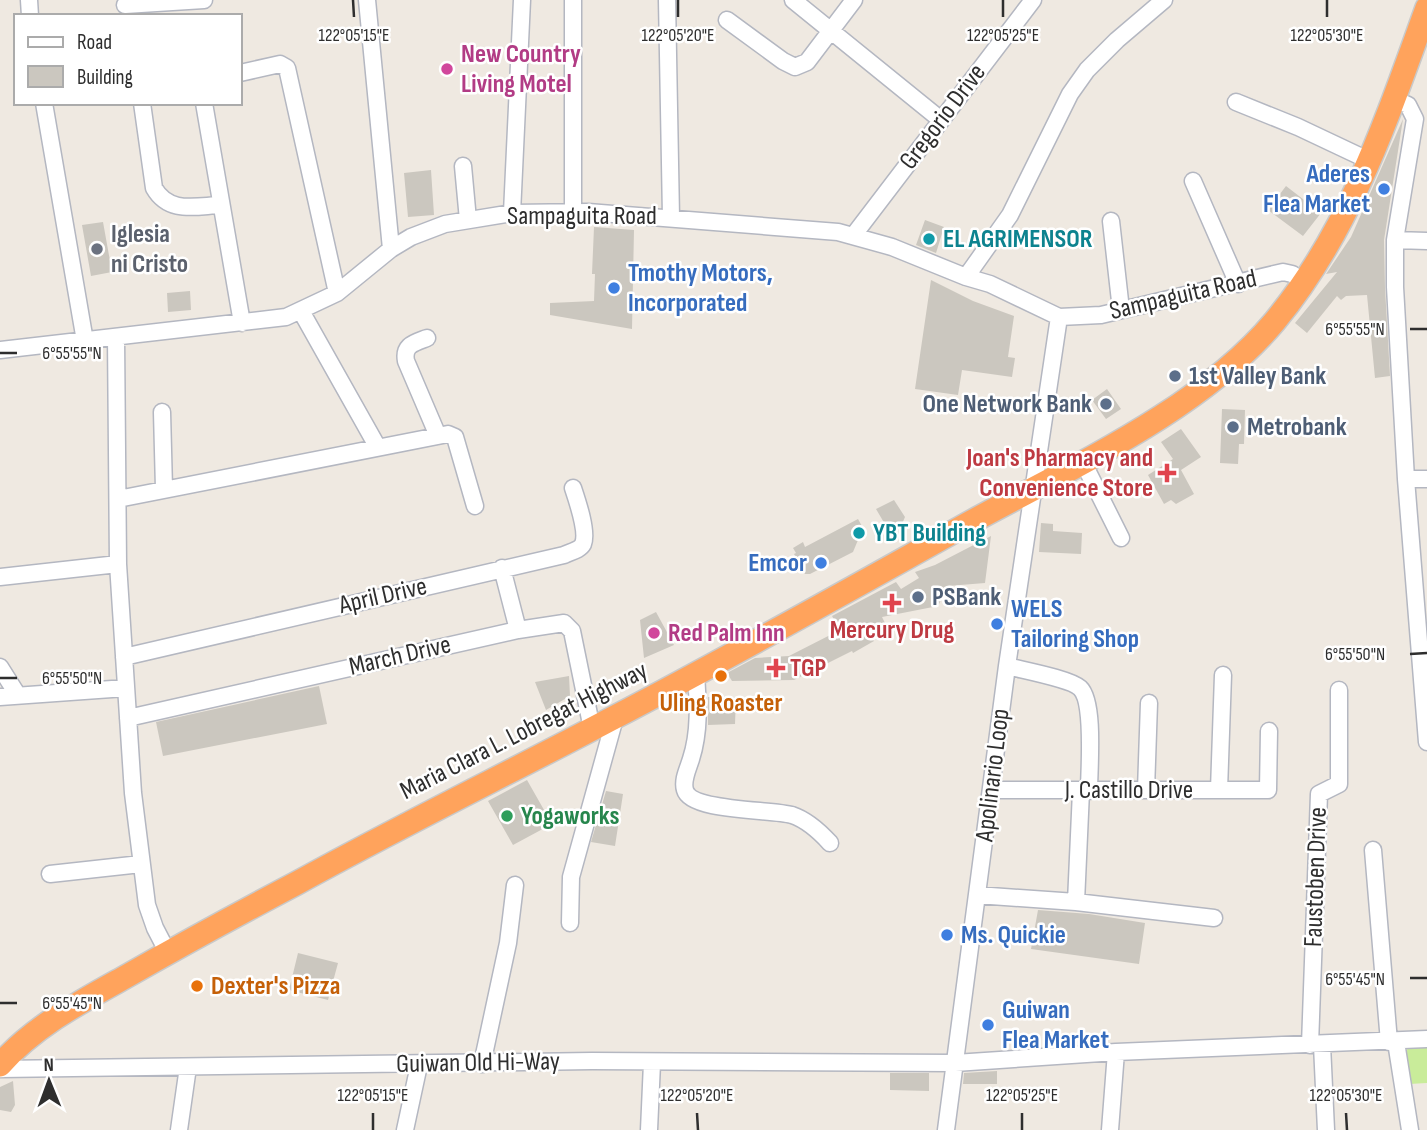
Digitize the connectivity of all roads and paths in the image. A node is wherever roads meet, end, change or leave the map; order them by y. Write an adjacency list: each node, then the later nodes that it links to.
1 (367, 0): 33 (street)
2 (522, 0): 26 (street)
3 (573, 0): 25 (street)
4 (667, 0): 27 (street)
5 (793, 0): 13 (street)
6 (854, 0): 13 (street)
7 (1033, 0): 20 (street, Gregorio Drive)
8 (1164, 0): 34 (street)
9 (193, 6): 10 (street)
10 (125, 7)
11 (1427, 8): 15 (highway, Maria Clara L. Lobregat Highway)
12 (727, 20): 13 (street)
13 (830, 31): 20 (street)
14 (242, 73): 37 (street)
15 (1394, 99): 21 (highway, Maria Clara L. Lobregat Highway); 31 (street)
16 (1236, 102): 21 (street)
17 (44, 105): 44 (street)
18 (142, 105): 24 (street)
19 (204, 105): 24 (street)
20 (941, 120): 30 (street, Gregorio Drive)
21 (1370, 161): 35 (highway, Maria Clara L. Lobregat Highway)
22 (463, 166): 28 (street)
23 (1193, 181): 36 (street)
24 (221, 205): 41 (street)
25 (573, 212): 26 (street, Sampaguita Road); 27 (street, Sampaguita Road)
26 (512, 213): 28 (street, Sampaguita Road)
27 (671, 217): 30 (street, Sampaguita Road)
28 (468, 220): 33 (street, Sampaguita Road)
29 (1111, 220): 38 (street)
30 (853, 236): 34 (street, Sampaguita Road)
31 (1395, 240): 32 (street); 51 (street)
32 (1427, 241)
33 (391, 248): 37 (street, Sampaguita Road)
34 (966, 277): 40 (street, Sampaguita Road)
35 (1304, 282): 36 (street, Sampaguita Road); 49 (highway, Maria Clara L. Lobregat Highway)
36 (1238, 284): 38 (street, Sampaguita Road)
37 (337, 293): 39 (street, Sampaguita Road)
38 (1121, 310): 40 (street, Sampaguita Road)
39 (301, 311): 41 (street, Sampaguita Road); 48 (street)
40 (1059, 317): 53 (street)
41 (242, 323): 42 (street, Sampaguita Road)
42 (116, 337): 44 (street, Sampaguita Road); 55 (street)
43 (427, 338): 47 (street)
44 (85, 341): 45 (street, Sampaguita Road)
45 (0, 350)
46 (162, 412): 54 (street)
47 (438, 436): 48 (street); 56 (street)
48 (377, 446): 54 (street)
49 (1083, 462): 53 (highway, Maria Clara L. Lobregat Highway); 57 (street)
50 (1427, 478): 51 (street)
51 (1406, 479): 67 (street)
52 (573, 488): 59 (street, April Drive)
53 (1033, 488): 63 (street, Apolinario Loop); 65 (highway, Maria Clara L. Lobregat Highway)
54 (164, 489): 55 (street)
55 (118, 499): 58 (street)
56 (475, 506)
57 (1121, 538)
58 (118, 564): 60 (street); 62 (street)
59 (502, 568): 61 (street); 62 (street, April Drive)
60 (0, 577)
61 (517, 630): 73 (street, March Drive); 75 (street, March Drive)
62 (124, 657): 68 (street)
63 (1007, 666): 78 (street, Apolinario Loop); 81 (street)
64 (0, 667): 70 (street)
65 (696, 674): 74 (highway, Maria Clara L. Lobregat Highway); 82 (street)
66 (1223, 675): 80 (street)
67 (1424, 676): 77 (street)
68 (126, 688): 70 (street); 73 (street)
69 (1339, 690): 94 (street, Faustoben Drive)
70 (17, 694): 71 (street)
71 (0, 697)
72 (1149, 702): 79 (street)
73 (128, 718): 84 (street)
74 (615, 718): 75 (highway, Maria Clara L. Lobregat Highway); 90 (street)
75 (592, 729): 91 (highway, Maria Clara L. Lobregat Highway)
76 (1269, 731): 80 (street, J. Castillo Drive)
77 (1427, 742)
78 (991, 790): 81 (street, J. Castillo Drive); 87 (street, Apolinario Loop)
79 (1146, 790): 80 (street, J. Castillo Drive); 81 (street, J. Castillo Drive)
80 (1219, 790)
81 (1085, 791): 88 (street)
82 (830, 844)
83 (1373, 850): 93 (street)
84 (141, 864): 85 (street); 91 (street)
85 (50, 874)
86 (514, 886): 98 (street)
87 (977, 895): 88 (street); 97 (street, Apolinario Loop)
88 (1076, 902): 89 (street)
89 (1214, 918)
90 (570, 923)
91 (168, 953): 100 (highway, Maria Clara L. Lobregat Highway)
92 (1427, 1039): 93 (street, Guiwan Old Hi-Way)
93 (1392, 1042): 94 (street, Guiwan Old Hi-Way); 108 (street)
94 (1316, 1045): 95 (street, Guiwan Old Hi-Way); 107 (street, Faustoben Drive)
95 (1116, 1052): 97 (street, Guiwan Old Hi-Way); 106 (street)
96 (652, 1063): 97 (street, Guiwan Old Hi-Way); 98 (street, Guiwan Old Hi-Way); 104 (street)
97 (955, 1063): 105 (street, Apolinario Loop)
98 (482, 1064): 99 (street, Guiwan Old Hi-Way)
99 (419, 1065): 101 (street, Guiwan Old Hi-Way); 103 (street)
100 (0, 1067): 101 (street, Guiwan Old Hi-Way)
101 (188, 1067): 102 (street)
102 (179, 1130)
103 (405, 1130)
104 (649, 1130)
105 (946, 1130)
106 (1111, 1130)
107 (1326, 1130)
108 (1410, 1130)

